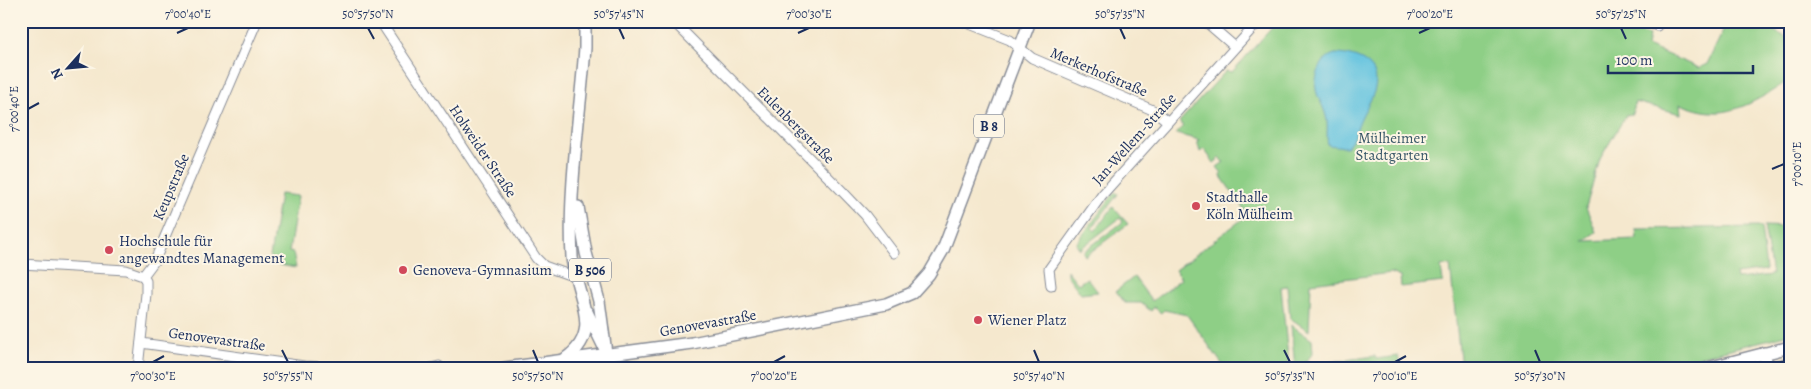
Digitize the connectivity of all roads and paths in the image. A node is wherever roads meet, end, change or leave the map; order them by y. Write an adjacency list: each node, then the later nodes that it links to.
1 (257, 21): 17 (street, Keupstraße)
2 (585, 21): 14 (main road, B 506)
3 (673, 21): 15 (street, Eulenbergstraße)
4 (962, 21): 12 (street, Merkerhofstraße)
5 (1030, 21): 12 (main road, B 8)
6 (1205, 21): 11 (street)
7 (1259, 21): 11 (street, Jan-Wellem-Straße)
8 (1647, 21): 9 (street)
9 (1659, 21)
10 (381, 22): 18 (street, Holweider Straße)
11 (1235, 47): 13 (street, Jan-Wellem-Straße)
12 (1020, 49): 13 (street, Merkerhofstraße); 23 (main road, Genovevastraße / B 8)
13 (1167, 121): 19 (street, Jan-Wellem-Straße)
14 (574, 188): 18 (main road, B 506); 23 (main road, B 506)
15 (894, 253)
16 (21, 264): 17 (street)
17 (143, 276): 21 (street)
18 (575, 277): 20 (main road, B 506)
19 (1052, 286)
20 (584, 308): 23 (main road); 25 (main road, B 506)
21 (141, 343): 26 (street, Genovevastraße); 28 (street)
22 (1790, 347): 24 (main road)
23 (607, 353): 25 (main road, Genovevastraße / B 8); 32 (main road)
24 (1764, 353): 27 (main road); 33 (main road)
25 (564, 360): 30 (main road, Genovevastraße / B 8); 31 (main road)
26 (304, 367): 29 (street, Genovevastraße)
27 (1768, 367)
28 (138, 368)
29 (349, 368)
30 (505, 368)
31 (588, 368)
32 (608, 368)
33 (1708, 368)

